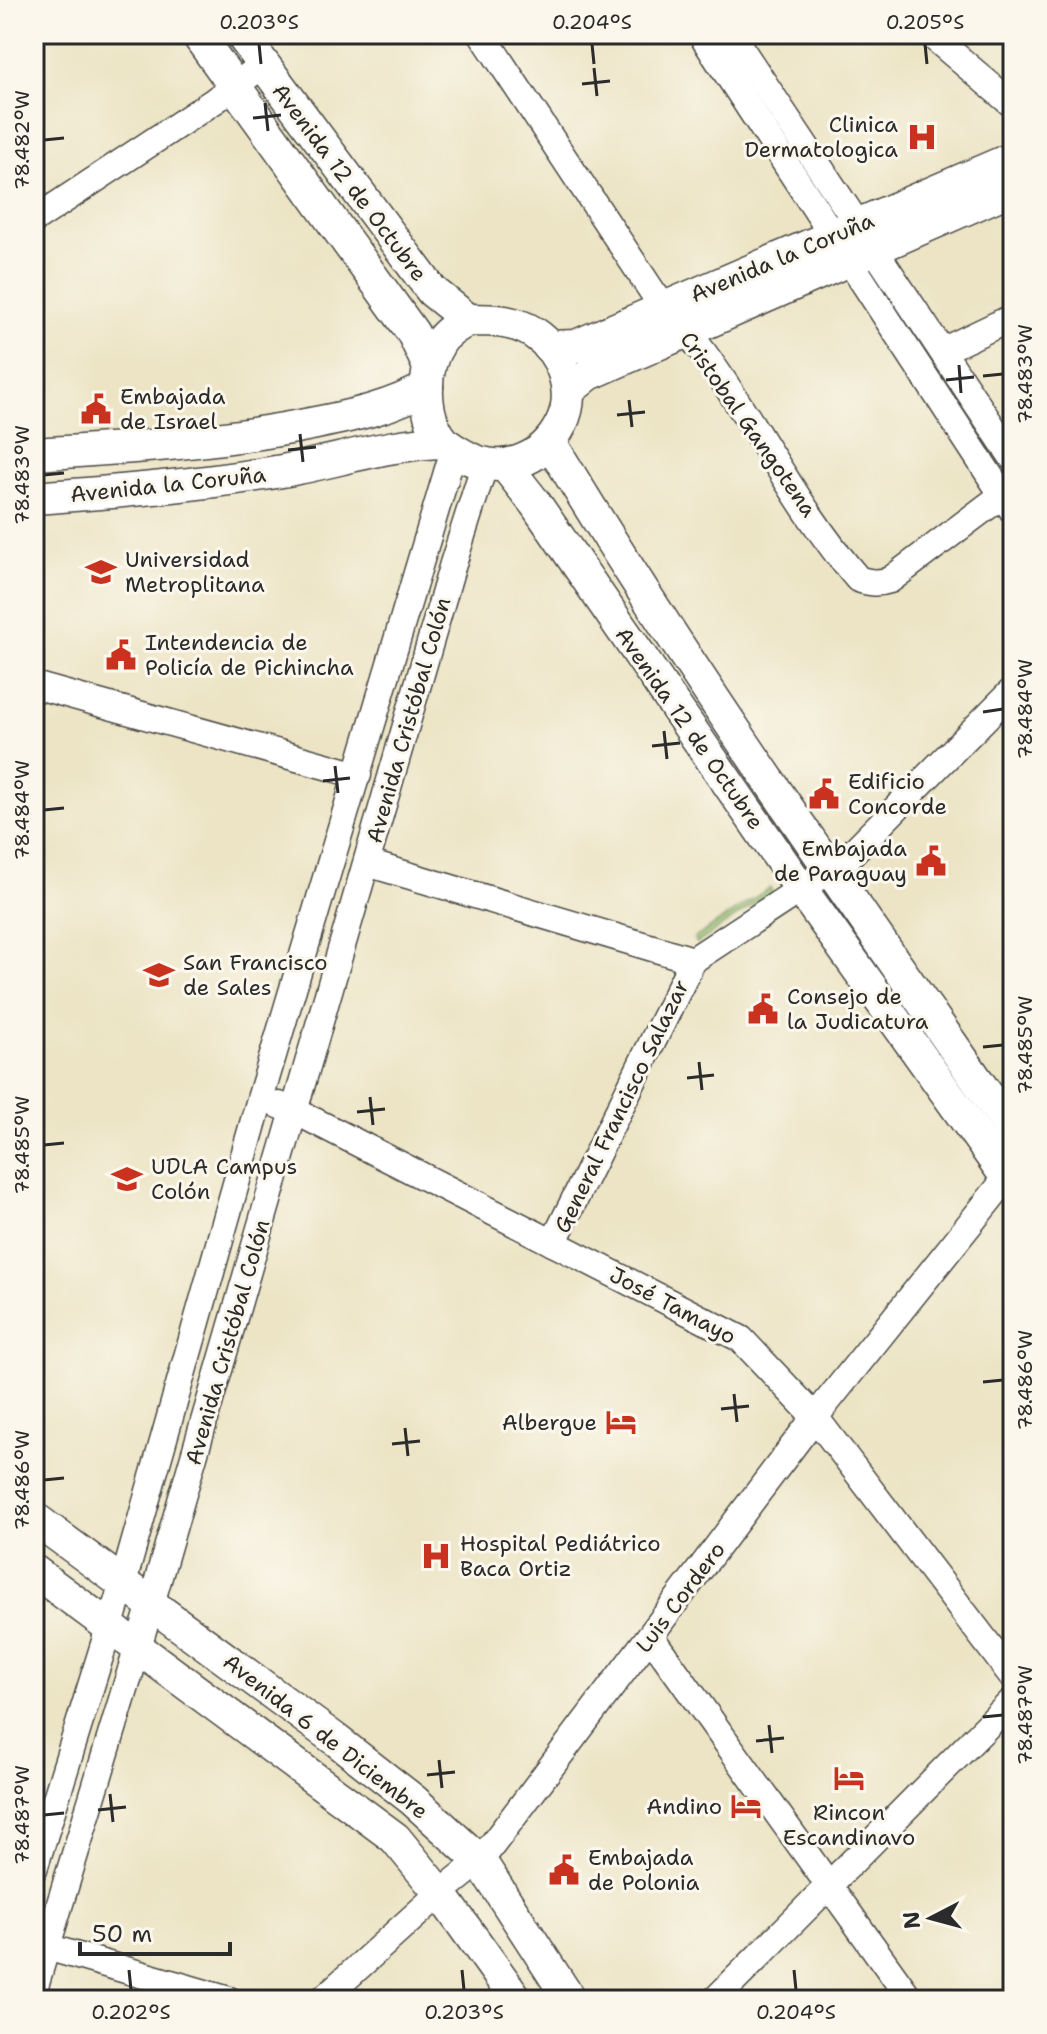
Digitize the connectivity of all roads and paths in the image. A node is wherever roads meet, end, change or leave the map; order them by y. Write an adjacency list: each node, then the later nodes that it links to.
1 (197, 34): 8 (main road, Avenida 12 de Octubre)
2 (241, 34): 7 (main road, Avenida 12 de Octubre)
3 (482, 34): 14 (street, Cristobal Gangotena)
4 (701, 34): 13 (street)
5 (731, 34): 13 (street)
6 (930, 34): 9 (street)
7 (263, 65): 8 (street); 16 (main road, Avenida 12 de Octubre)
8 (235, 86): 12 (street); 20 (main road, Avenida 12 de Octubre)
9 (1013, 105)
10 (1013, 158): 13 (main road, Avenida la Coruña)
11 (1013, 188): 13 (main road, Avenida la Coruña)
12 (34, 220)
13 (853, 242): 14 (main road, Avenida la Coruña); 17 (main road, Avenida la Coruña); 19 (street); 28 (street)
14 (663, 308): 17 (street, Cristobal Gangotena); 18 (main road, Avenida la Coruña)
15 (1013, 317): 19 (street)
16 (468, 320): 18 (main road); 20 (main road)
17 (687, 333): 21 (main road, Avenida la Coruña); 28 (street, Cristobal Gangotena)
18 (549, 347): 21 (main road)
19 (942, 351): 25 (street)
20 (428, 377): 23 (main road); 24 (main road, Avenida la Coruña)
21 (568, 391): 22 (main road)
22 (550, 442): 26 (main road); 33 (main road, Avenida 12 de Octubre)
23 (449, 446): 26 (main road); 27 (main road, Avenida la Coruña); 31 (street, Avenida Cristóbal Colón)
24 (47, 453): 27 (main road)
25 (1013, 458)
26 (495, 464): 32 (street, Avenida Cristóbal Colón); 34 (main road, Avenida 12 de Octubre)
27 (49, 497)
28 (1009, 498)
29 (34, 685): 31 (street)
30 (1013, 690): 33 (street, General Francisco Salazar)
31 (358, 775): 36 (street, Avenida Cristóbal Colón)
32 (367, 863): 35 (street); 37 (street, Avenida Cristóbal Colón)
33 (831, 871): 34 (street, General Francisco Salazar); 38 (main road, Avenida 12 de Octubre)
34 (801, 889): 35 (street, General Francisco Salazar); 39 (main road, Avenida 12 de Octubre)
35 (693, 960): 40 (street, General Francisco Salazar)
36 (260, 1099): 37 (street, José Tamayo); 44 (street, Avenida Cristóbal Colón)
37 (295, 1111): 40 (street, José Tamayo); 45 (street, Avenida Cristóbal Colón)
38 (1013, 1132)
39 (1011, 1178): 41 (street, Luis Cordero)
40 (553, 1243): 41 (street, José Tamayo)
41 (815, 1417): 47 (street, Luis Cordero); 49 (street, José Tamayo)
42 (34, 1518): 44 (main road, Avenida 6 de Diciembre)
43 (34, 1571): 46 (main road, Avenida 6 de Diciembre)
44 (123, 1583): 45 (main road, Avenida 6 de Diciembre); 46 (street, Avenida Cristóbal Colón)
45 (151, 1604): 48 (street, Avenida Cristóbal Colón); 53 (main road, Avenida 6 de Diciembre)
46 (109, 1627): 48 (main road, Avenida 6 de Diciembre); 51 (street, Avenida Cristóbal Colón)
47 (651, 1637): 53 (street, Luis Cordero); 55 (street)
48 (136, 1647): 52 (street, Avenida Cristóbal Colón); 56 (main road, Avenida 6 de Diciembre)
49 (1013, 1677)
50 (1013, 1700): 55 (street)
51 (42, 1814): 52 (street); 54 (street, Avenida Cristóbal Colón)
52 (83, 1827): 57 (street, Avenida Cristóbal Colón)
53 (480, 1861): 56 (street, Luis Cordero); 62 (main road, Avenida 6 de Diciembre)
54 (34, 1869)
55 (829, 1883): 63 (street); 64 (street)
56 (440, 1893): 60 (street, Luis Cordero); 61 (main road, Avenida 6 de Diciembre)
57 (47, 1947): 58 (street, Avenida Cristóbal Colón); 59 (street)
58 (34, 1989)
59 (229, 2000)
60 (322, 2000)
61 (517, 2000)
62 (570, 2000)
63 (715, 2000)
64 (911, 2000)

